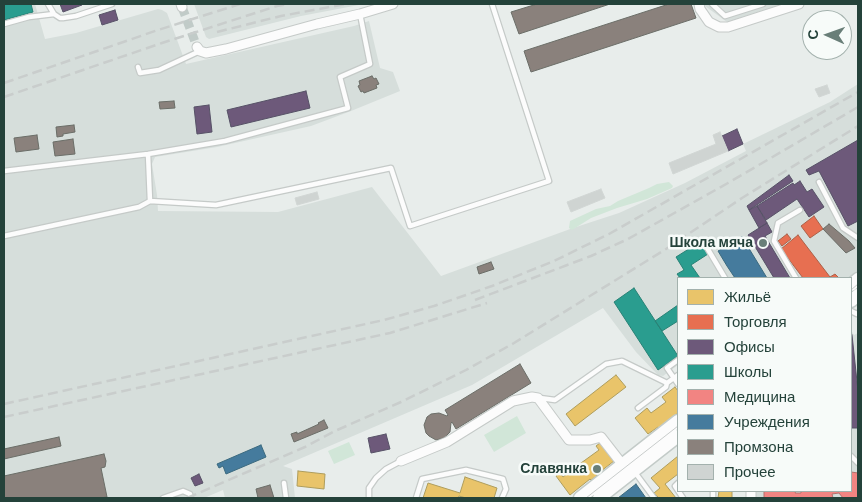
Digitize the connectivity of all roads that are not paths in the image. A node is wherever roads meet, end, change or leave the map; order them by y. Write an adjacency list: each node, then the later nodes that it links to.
1 (48, 4): 9 (lane)
2 (112, 4): 9 (lane)
3 (393, 4): 10 (street)
4 (492, 4): 17 (lane)
5 (699, 4): 8 (street)
6 (712, 4): 7 (lane)
7 (763, 4)
8 (800, 4)
9 (54, 14): 11 (lane)
10 (360, 14): 12 (street); 14 (lane)
11 (4, 24)
12 (199, 49): 13 (lane)
13 (138, 66)
14 (148, 154): 15 (lane); 17 (lane)
15 (4, 171)
16 (819, 182): 20 (lane)
17 (150, 202): 19 (lane)
18 (800, 210): 23 (lane)
19 (4, 236)
20 (858, 238)
21 (703, 241): 22 (lane)
22 (724, 277)
23 (795, 277)
24 (677, 361): 25 (lane)
25 (676, 376): 26 (lane)
26 (667, 383): 27 (lane); 28 (lane)
27 (538, 398): 31 (street); 32 (street)
28 (638, 408)
29 (677, 421): 32 (main road)
30 (675, 435): 33 (main road); 35 (lane)
31 (401, 460): 39 (lane)
32 (622, 464): 42 (main road)
33 (634, 471): 35 (main road); 43 (lane)
34 (284, 483): 38 (lane)
35 (597, 496)
36 (163, 498): 37 (lane)
37 (191, 498)
38 (286, 498)
39 (369, 498)
40 (416, 498): 41 (lane)
41 (502, 498)
42 (580, 498)
43 (654, 498)

